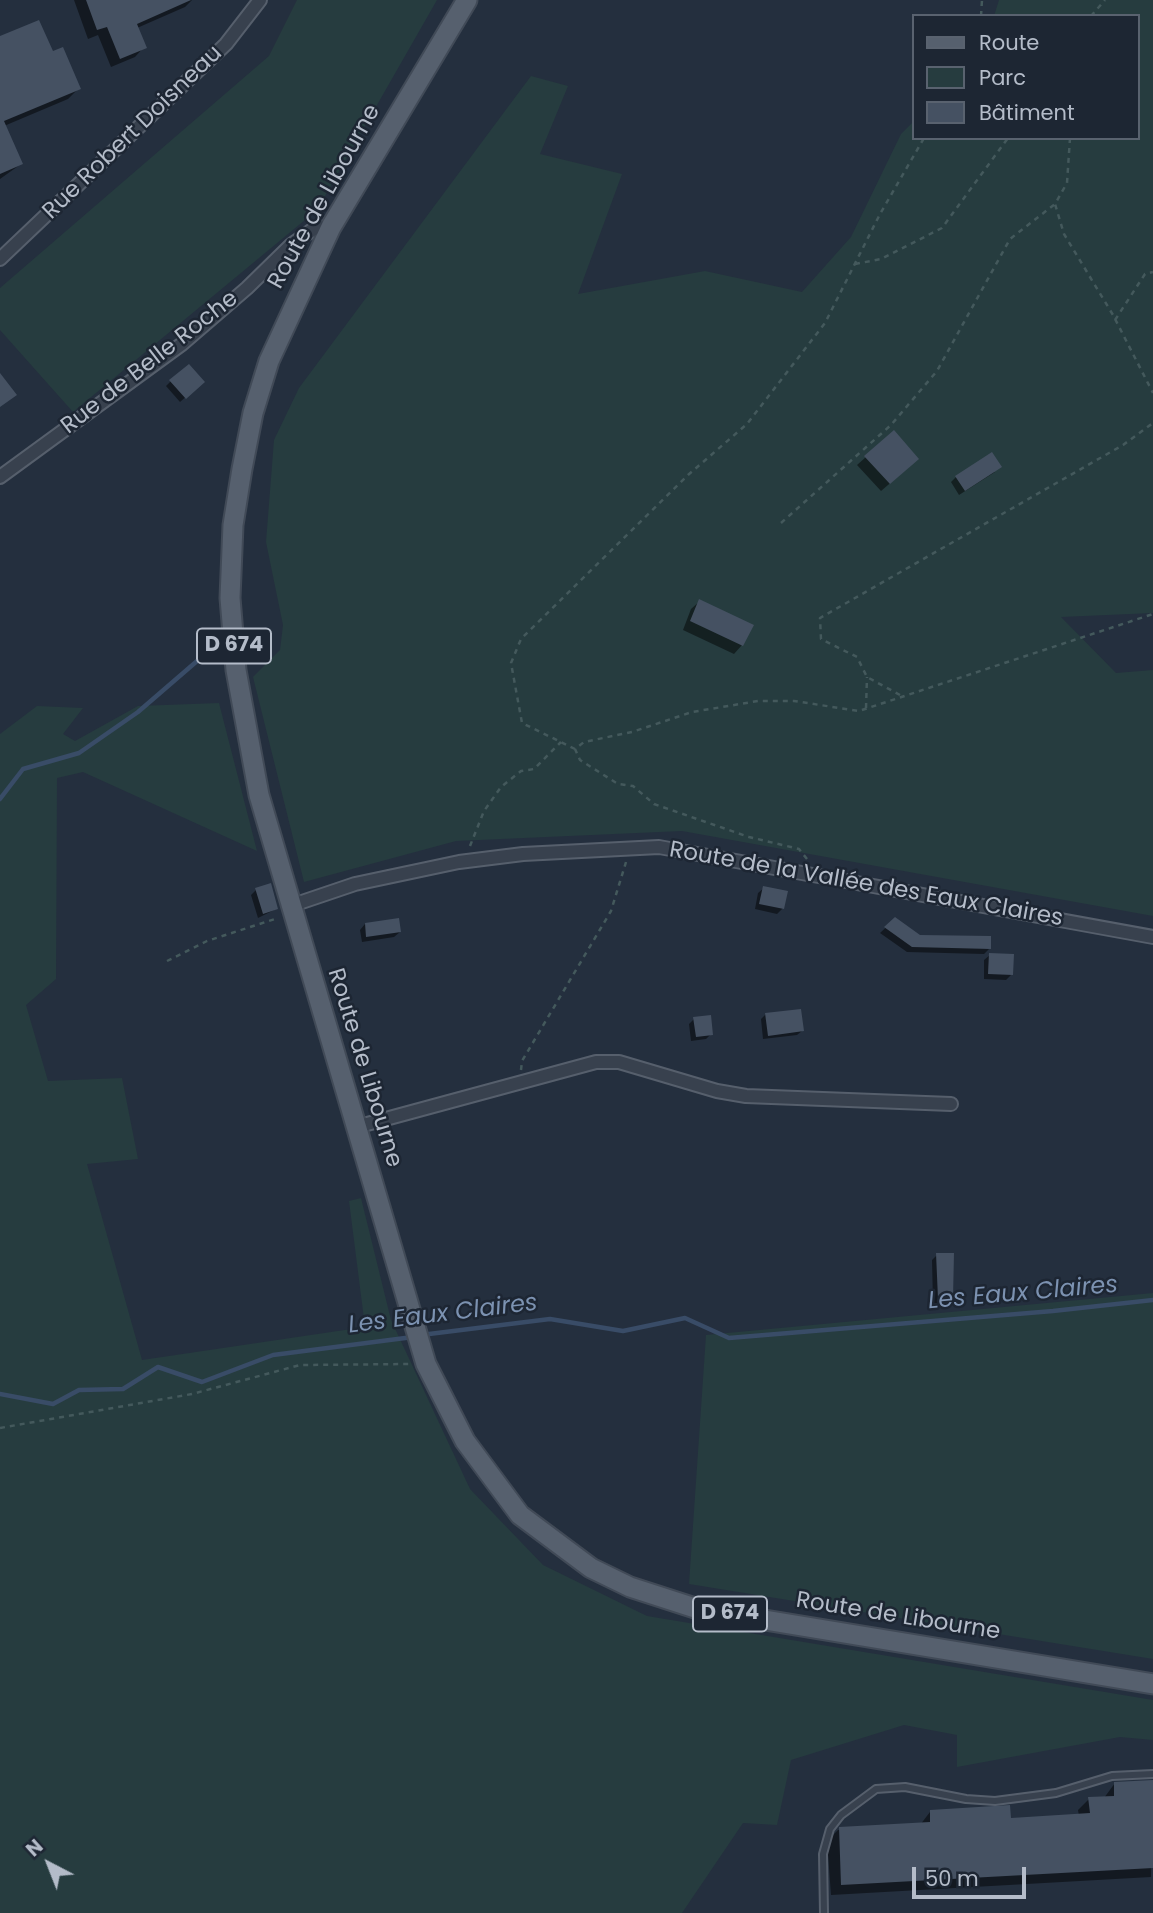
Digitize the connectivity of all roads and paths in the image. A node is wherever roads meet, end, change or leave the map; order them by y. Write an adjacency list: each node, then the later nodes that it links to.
1 (260, 0): 10 (street, Rue Robert Doisneau)
2 (467, 0): 9 (main road, Route de Libourne / D 674)
3 (1105, 0): 4 (path)
4 (1093, 14)
5 (923, 140): 11 (path)
6 (1007, 140): 11 (path)
7 (1069, 140): 8 (path)
8 (1055, 204): 13 (path); 17 (path)
9 (331, 228): 16 (street, Rue de Belle Roche); 27 (main road, Route de Libourne / D 674)
10 (0, 259)
11 (855, 264): 22 (path)
12 (1153, 272): 13 (path)
13 (1115, 320): 14 (path)
14 (1153, 393)
15 (1153, 423): 19 (path)
16 (0, 477)
17 (780, 523)
18 (1153, 614): 20 (path)
19 (867, 677): 20 (path); 21 (path)
20 (902, 696): 21 (path)
21 (866, 708): 23 (path)
22 (561, 742): 23 (path); 25 (path)
23 (575, 749): 26 (path)
24 (630, 849): 25 (street, Route de la Vallée des Eaux Claires); 26 (street, Route de la Vallée des Eaux Claires); 30 (path)
25 (465, 862): 27 (street, Route de la Vallée des Eaux Claires)
26 (814, 874): 28 (street, Route de la Vallée des Eaux Claires)
27 (291, 910): 29 (path); 32 (main road, Route de Libourne / D 674)
28 (1153, 937)
29 (167, 961)
30 (520, 1083): 31 (street); 32 (street)
31 (951, 1104)
32 (356, 1127): 33 (main road, Route de Libourne / D 674)
33 (424, 1357): 34 (path); 35 (main road, Route de Libourne / D 674)
34 (0, 1428)
35 (1153, 1684)
36 (1153, 1774): 37 (lane)
37 (824, 1913)

